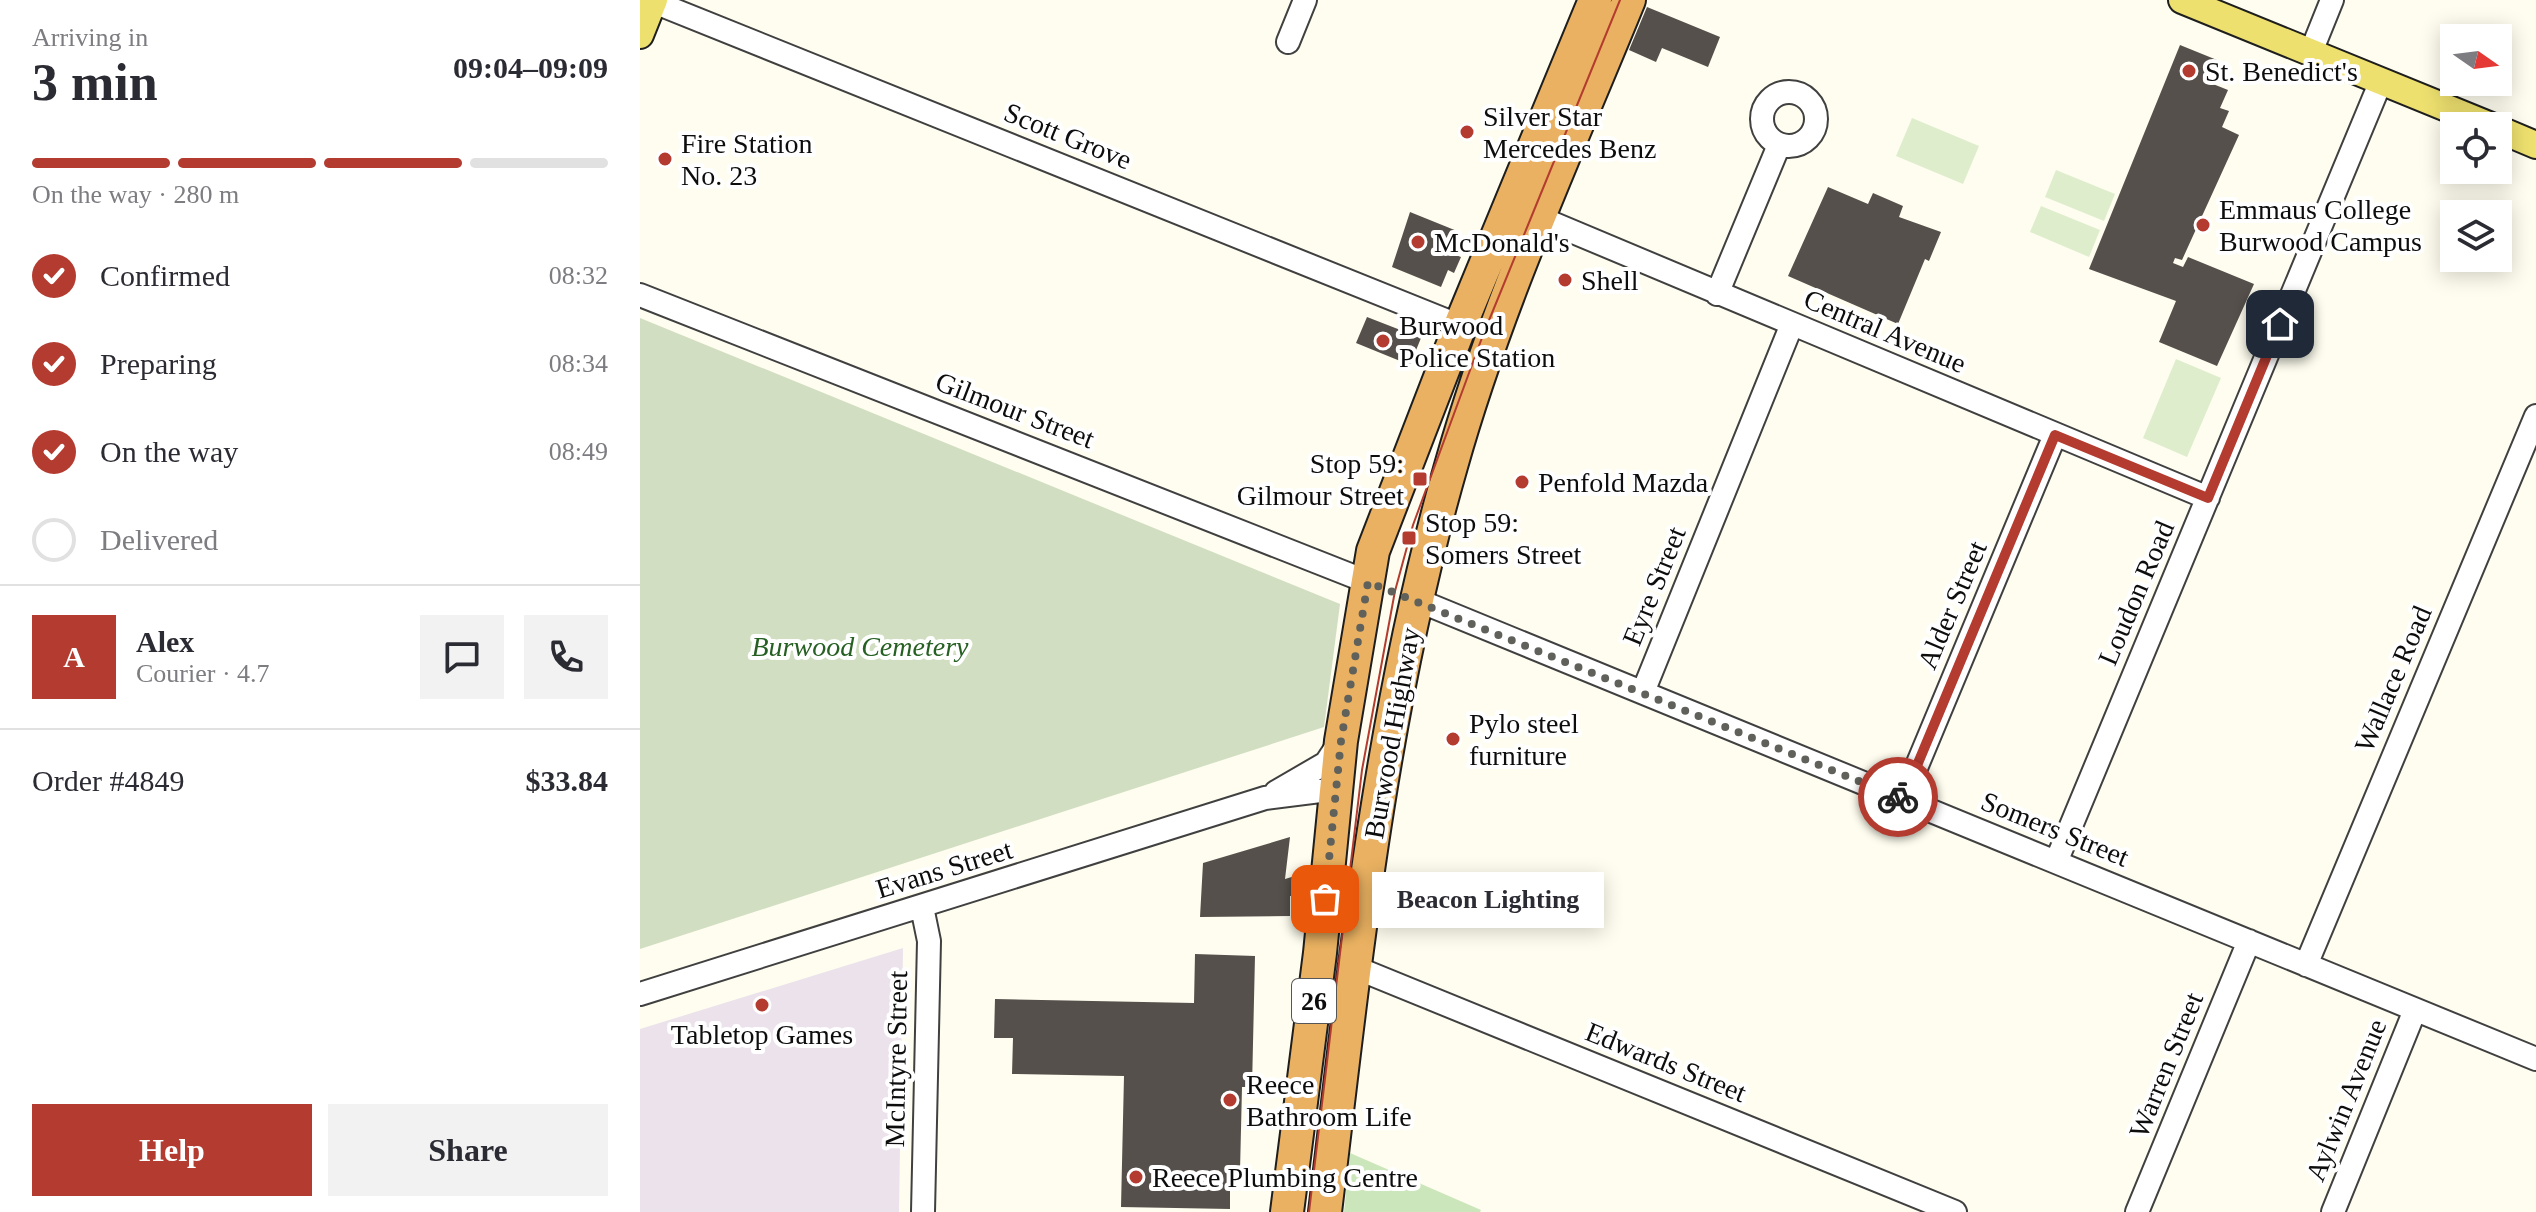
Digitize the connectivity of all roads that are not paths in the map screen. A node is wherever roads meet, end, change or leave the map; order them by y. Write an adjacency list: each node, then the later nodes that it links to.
1 (1305, 0): 8 (street)
2 (1595, 0): 15 (highway, Burwood Highway / 26)
3 (1629, 0): 16 (highway, Burwood Highway / 26)
4 (2182, 0): 9 (main road)
5 (2332, 0): 9 (street)
6 (654, 1): 7 (main road); 20 (street, Scott Grove)
7 (640, 35)
8 (1288, 42)
9 (2311, 52): 10 (main road)
10 (2381, 81): 11 (main road); 24 (street, Loudon Road)
11 (2457, 112)
12 (2512, 135): 14 (main road)
13 (1779, 145): 17 (street)
14 (2536, 145)
15 (1510, 204): 16 (highway); 20 (highway, Burwood Highway / 26)
16 (1540, 218): 17 (street, Central Avenue); 21 (highway, Burwood Highway / 26)
17 (1717, 294): 19 (street, Central Avenue)
18 (640, 295): 25 (street, Gilmour Street)
19 (1792, 324): 23 (street, Central Avenue); 27 (street, Eyre Street)
20 (1460, 326): 21 (highway); 25 (highway, Burwood Highway / 26)
21 (1491, 339): 26 (highway, Burwood Highway / 26)
22 (2536, 416): 37 (street, Wallace Road)
23 (2055, 435): 24 (street, Central Avenue); 32 (street, Alder Street)
24 (2208, 498): 33 (street, Loudon Road)
25 (1368, 582): 26 (highway); 29 (highway, Burwood Highway / 26)
26 (1417, 600): 27 (street, Somers Street); 28 (highway, Burwood Highway / 26)
27 (1643, 692): 32 (street, Somers Street)
28 (1393, 713): 30 (highway); 38 (highway, Burwood Highway / 26)
29 (1341, 741): 30 (highway, Burwood Highway / 26); 31 (street, Evans Street)
30 (1336, 789): 31 (street, Evans Street); 36 (highway, Burwood Highway / 26)
31 (1265, 798): 34 (street, Evans Street)
32 (1903, 799): 33 (street, Somers Street)
33 (2056, 862): 35 (street, Somers Street)
34 (922, 907): 39 (street, Evans Street); 42 (street, McIntyre Street)
35 (2249, 941): 37 (street, Somers Street); 46 (street, Warren Street)
36 (1320, 953): 38 (highway); 43 (highway, Burwood Highway / 26)
37 (2306, 965): 40 (street, Somers Street)
38 (1354, 967): 44 (highway, Burwood Highway / 26); 45 (street, Edwards Street)
39 (640, 994)
40 (2415, 1010): 41 (street, Somers Street); 47 (street, Aylwin Avenue)
41 (2536, 1059)
42 (923, 1212)
43 (1287, 1212)
44 (1325, 1212)
45 (1955, 1212)
46 (2137, 1212)
47 (2333, 1212)

